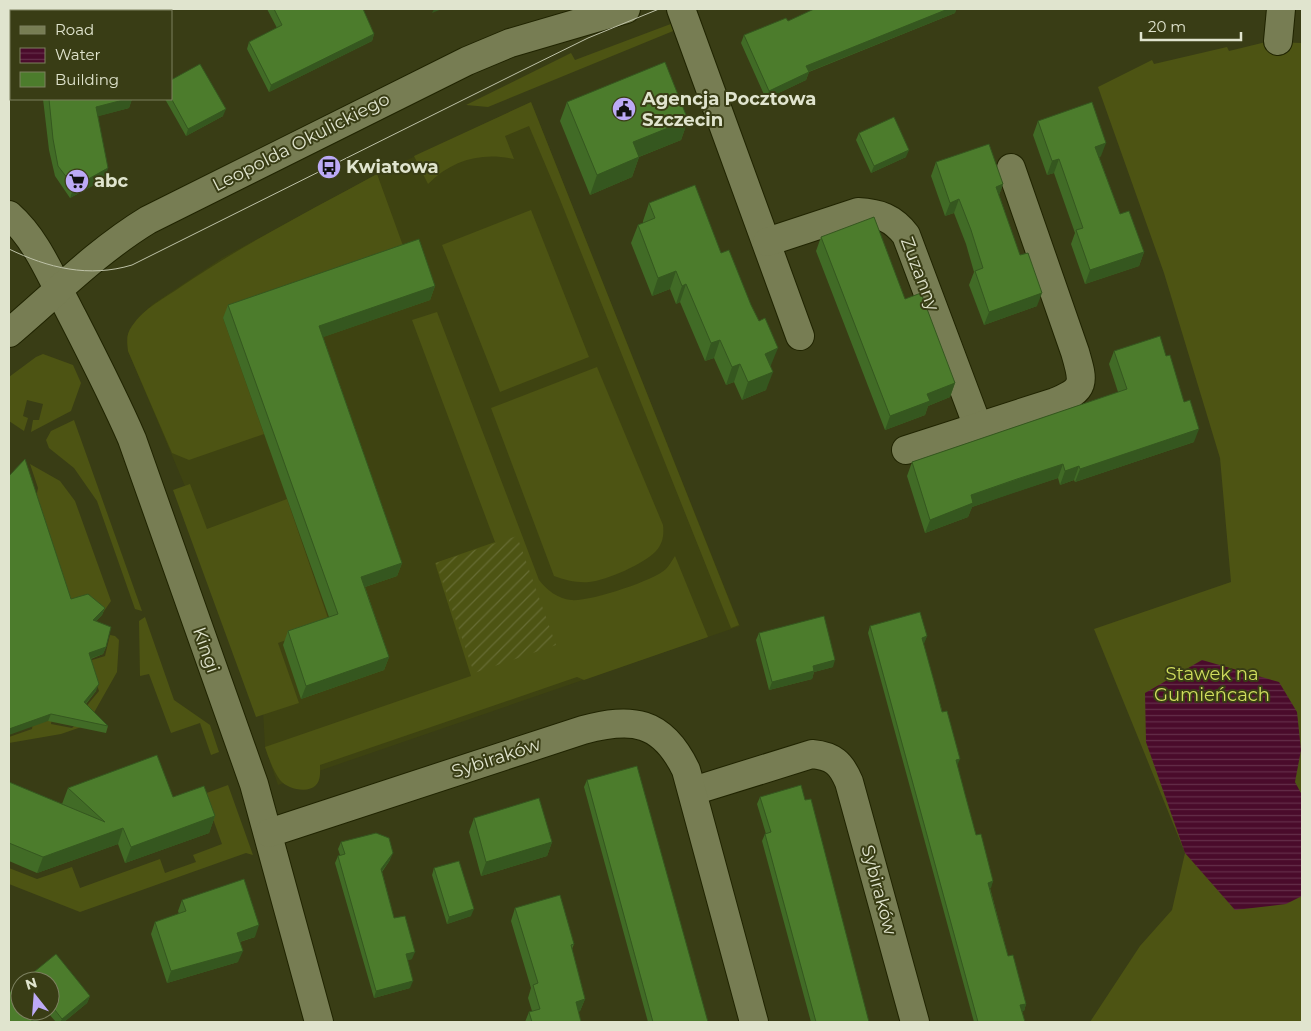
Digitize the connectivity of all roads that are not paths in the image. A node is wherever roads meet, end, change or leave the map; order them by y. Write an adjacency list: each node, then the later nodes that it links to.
1 (626, 9): 8 (street, Leopolda Okulickiego)
2 (681, 9): 7 (street)
3 (1281, 9): 4 (street)
4 (1278, 41)
5 (1011, 168): 11 (street)
6 (9, 215): 8 (street)
7 (766, 242): 10 (street); 11 (street, Zuzanny)
8 (59, 291): 9 (street, Leopolda Okulickiego); 14 (street, Kingi)
9 (9, 333)
10 (800, 336)
11 (978, 427): 12 (street)
12 (906, 450)
13 (693, 791): 14 (street, Sybiraków); 16 (street, Sybiraków); 17 (street, Sybiraków)
14 (269, 834): 15 (street, Kingi)
15 (320, 1022)
16 (754, 1022)
17 (915, 1022)

